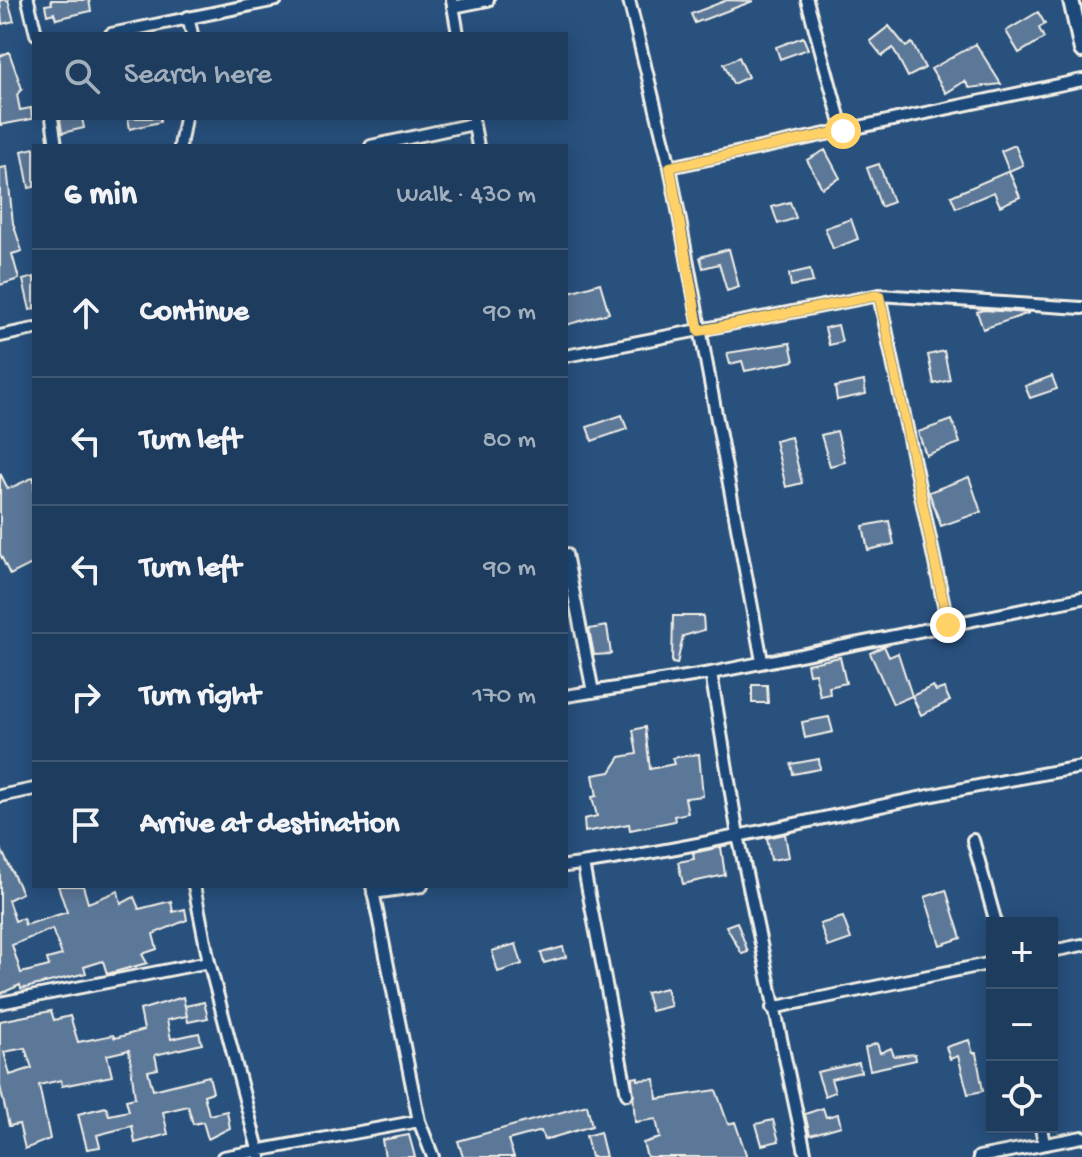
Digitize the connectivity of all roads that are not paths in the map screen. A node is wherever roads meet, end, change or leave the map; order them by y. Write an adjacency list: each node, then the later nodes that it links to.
1 (28, 0): 9 (street)
2 (276, 0): 8 (street)
3 (488, 0): 7 (street)
4 (629, 0): 23 (street)
5 (807, 0): 18 (street)
6 (1071, 0): 13 (street)
7 (452, 4): 12 (street)
8 (188, 17): 10 (street); 11 (street)
9 (36, 32)
10 (120, 32)
11 (192, 32)
12 (458, 32)
13 (1082, 50)
14 (1082, 80): 18 (street)
15 (52, 120): 19 (street)
16 (185, 120): 20 (street)
17 (473, 121): 21 (street); 22 (street)
18 (843, 131): 23 (street)
19 (56, 144)
20 (180, 144)
21 (379, 144)
22 (478, 144)
23 (670, 167): 27 (street)
24 (879, 295): 25 (street); 27 (street); 32 (street)
25 (1082, 308)
26 (32, 329): 28 (street)
27 (699, 331): 29 (street); 33 (street)
28 (0, 336)
29 (568, 356)
30 (568, 564): 35 (street)
31 (1082, 598): 32 (street)
32 (948, 625): 33 (street)
33 (762, 661): 34 (street)
34 (711, 673): 35 (street); 40 (street)
35 (593, 692): 36 (street)
36 (568, 696)
37 (1082, 767): 40 (street)
38 (32, 789): 39 (street)
39 (0, 796)
40 (738, 835): 42 (street); 52 (street)
41 (973, 840): 46 (street)
42 (583, 864): 43 (street); 53 (street)
43 (568, 866)
44 (194, 888): 49 (street)
45 (373, 889): 54 (street)
46 (994, 917)
47 (1082, 945): 48 (street)
48 (1058, 950)
49 (209, 962): 51 (street); 58 (street)
50 (986, 964): 52 (street)
51 (0, 1003)
52 (772, 1008): 61 (street)
53 (627, 1094)
54 (419, 1121): 58 (street); 60 (street)
55 (1042, 1133): 57 (street)
56 (1082, 1137): 57 (street)
57 (1044, 1144): 62 (street)
58 (259, 1154): 59 (street)
59 (223, 1157)
60 (433, 1157)
61 (806, 1157)
62 (979, 1157)

